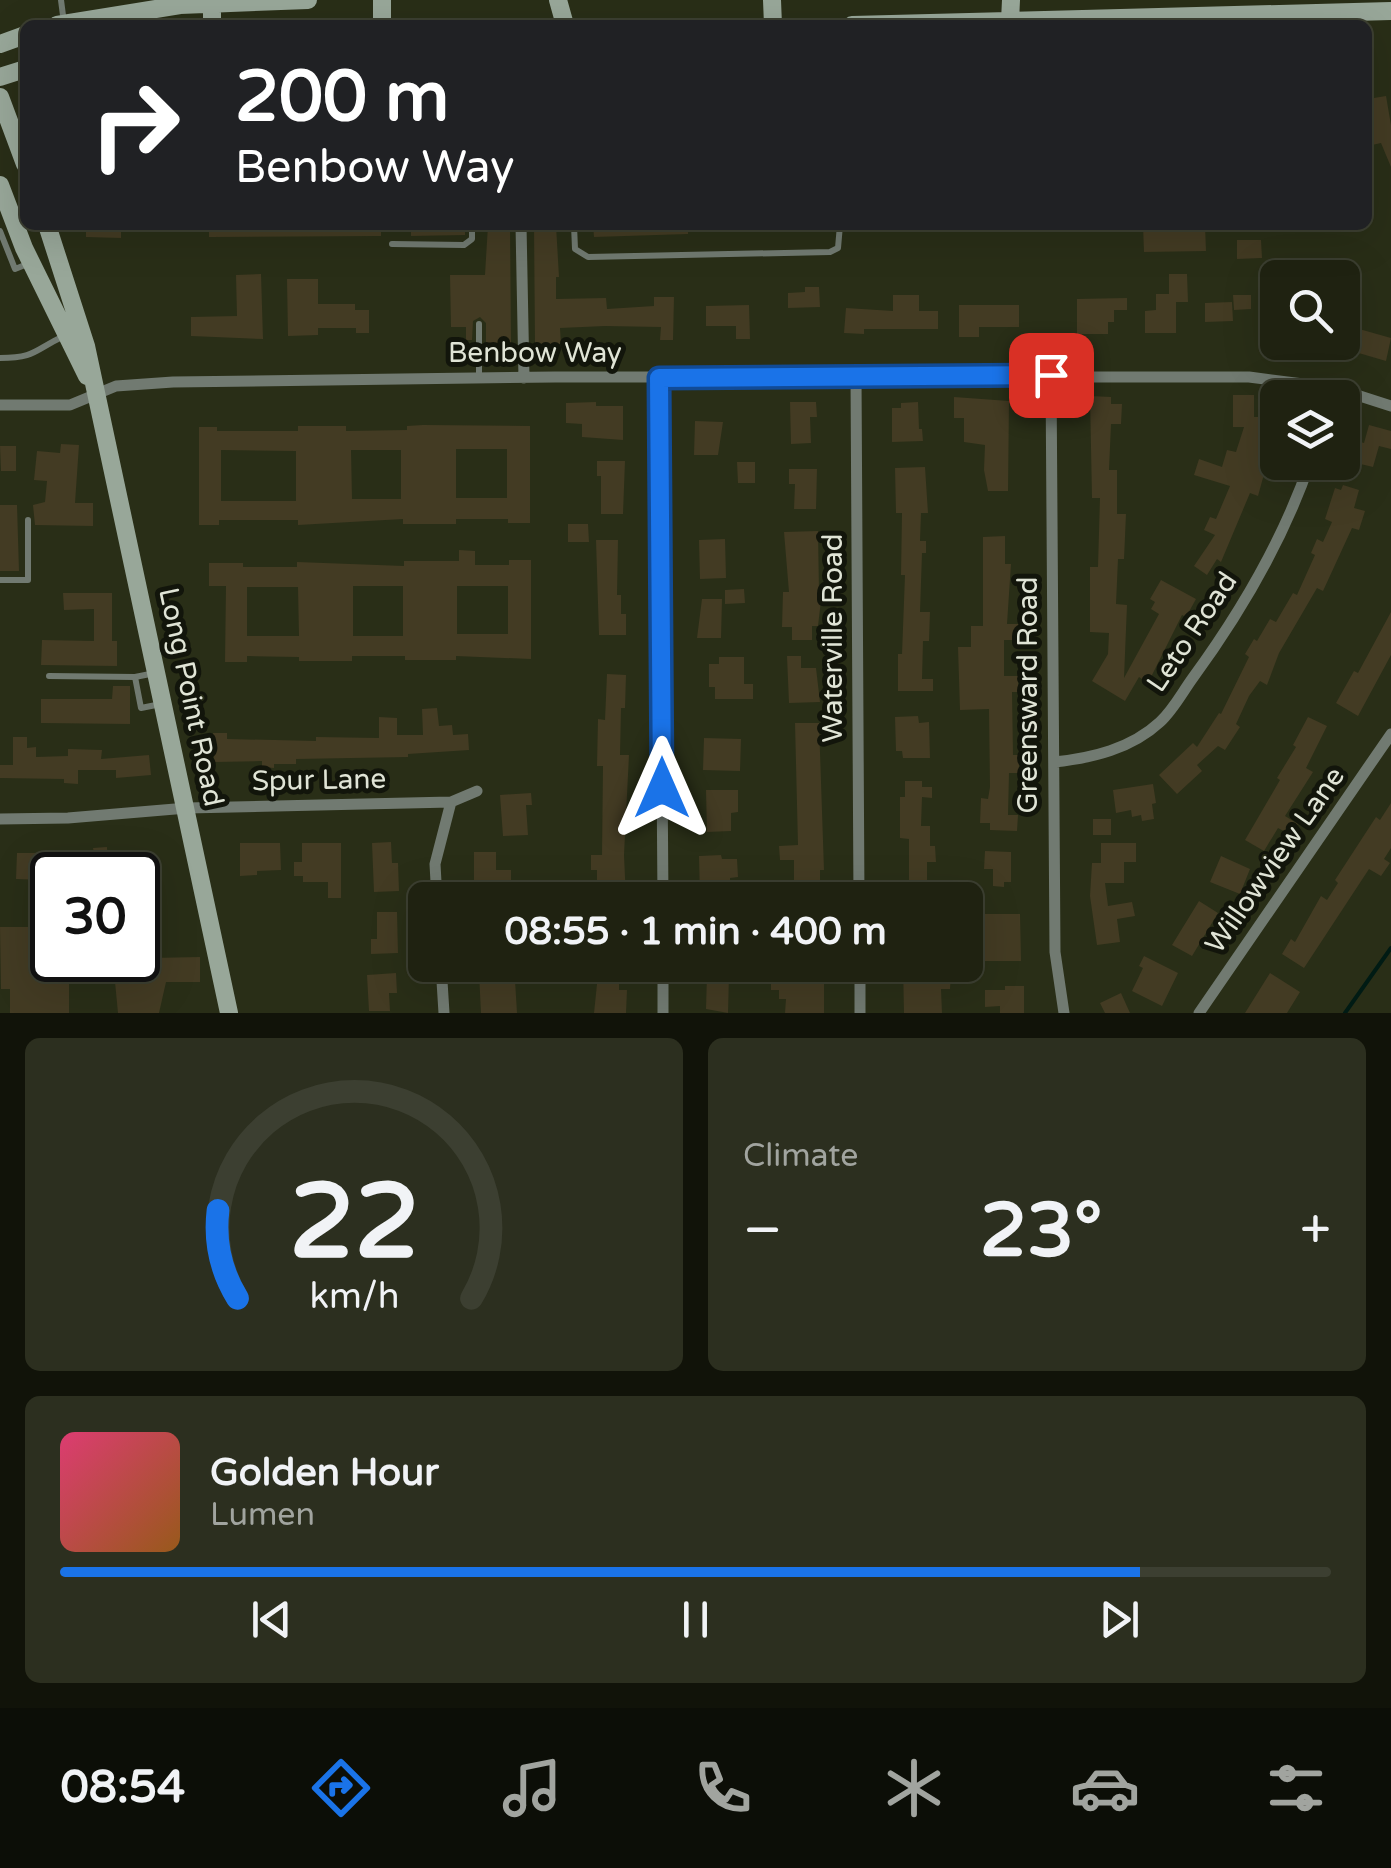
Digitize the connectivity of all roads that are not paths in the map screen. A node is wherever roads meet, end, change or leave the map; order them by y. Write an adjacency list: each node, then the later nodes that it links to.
1 (280, 0): 2 (main road); 3 (main road)
2 (308, 0)
3 (201, 3): 4 (main road)
4 (116, 7): 7 (main road)
5 (1231, 8): 6 (main road); 8 (main road)
6 (1391, 11)
7 (73, 20)
8 (1054, 20)
9 (0, 97): 10 (main road)
10 (20, 149)
11 (0, 185): 12 (main road, Long Point Road)
12 (4, 222): 20 (main road, Long Point Road)
13 (50, 230): 28 (main road, Long Point Road)
14 (472, 230): 18 (lane)
15 (521, 230): 25 (street)
16 (574, 230): 17 (lane)
17 (840, 230)
18 (392, 244)
19 (479, 324): 24 (lane)
20 (65, 335): 21 (lane); 28 (main road, Long Point Road)
21 (0, 358)
22 (1051, 375): 23 (street, Benbow Way); 27 (street, Benbow Way); 40 (street, Greensward Road)
23 (856, 376): 26 (street, Benbow Way); 47 (street, Waterville Road)
24 (479, 378): 25 (street, Benbow Way); 28 (street, Benbow Way)
25 (524, 378): 26 (street, Benbow Way)
26 (659, 378): 46 (street)
27 (1265, 380)
28 (96, 394): 30 (street, Benbow Way); 35 (main road, Long Point Road)
29 (1360, 399): 31 (street, Benbow Way)
30 (0, 405)
31 (1391, 406)
32 (1302, 480): 40 (street, Leto Road)
33 (28, 520): 34 (lane)
34 (0, 580)
35 (156, 673): 37 (lane); 38 (main road, Long Point Road)
36 (49, 676): 37 (lane)
37 (135, 677): 38 (lane)
38 (163, 704): 43 (main road, Long Point Road)
39 (1391, 734): 56 (street, Willowview Lane)
40 (1054, 762): 55 (street, Greensward Road)
41 (477, 791): 42 (street)
42 (451, 802): 43 (street, Spur Lane); 45 (street)
43 (187, 808): 44 (street, Spur Lane); 51 (main road, Long Point Road)
44 (0, 819)
45 (436, 882)
46 (662, 882)
47 (859, 882)
48 (442, 982): 52 (street)
49 (663, 982): 53 (street)
50 (860, 982): 54 (street)
51 (229, 1013)
52 (444, 1013)
53 (663, 1013)
54 (860, 1013)
55 (1064, 1013)
56 (1199, 1013)

